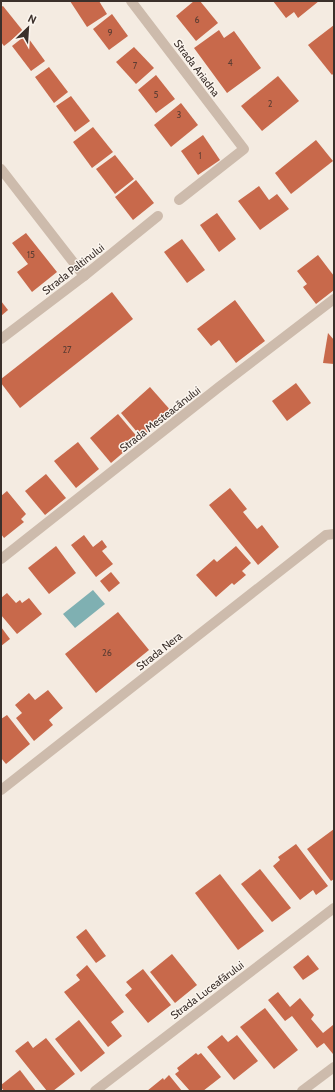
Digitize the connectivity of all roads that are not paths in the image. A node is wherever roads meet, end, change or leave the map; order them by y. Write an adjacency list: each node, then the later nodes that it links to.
1 (131, 1): 3 (street, Strada Ariadna)
2 (1, 169): 5 (street)
3 (179, 200)
4 (158, 216): 5 (street, Strada Paltinului)
5 (84, 276): 7 (street, Strada Paltinului)
6 (334, 299): 9 (street, Strada Mesteacănului)
7 (1, 339)
8 (334, 534): 10 (street, Strada Nera)
9 (1, 559)
10 (1, 790)
11 (334, 908): 13 (street, Strada Luceafărului)
12 (334, 1067): 14 (street)
13 (94, 1091)
14 (302, 1091)

